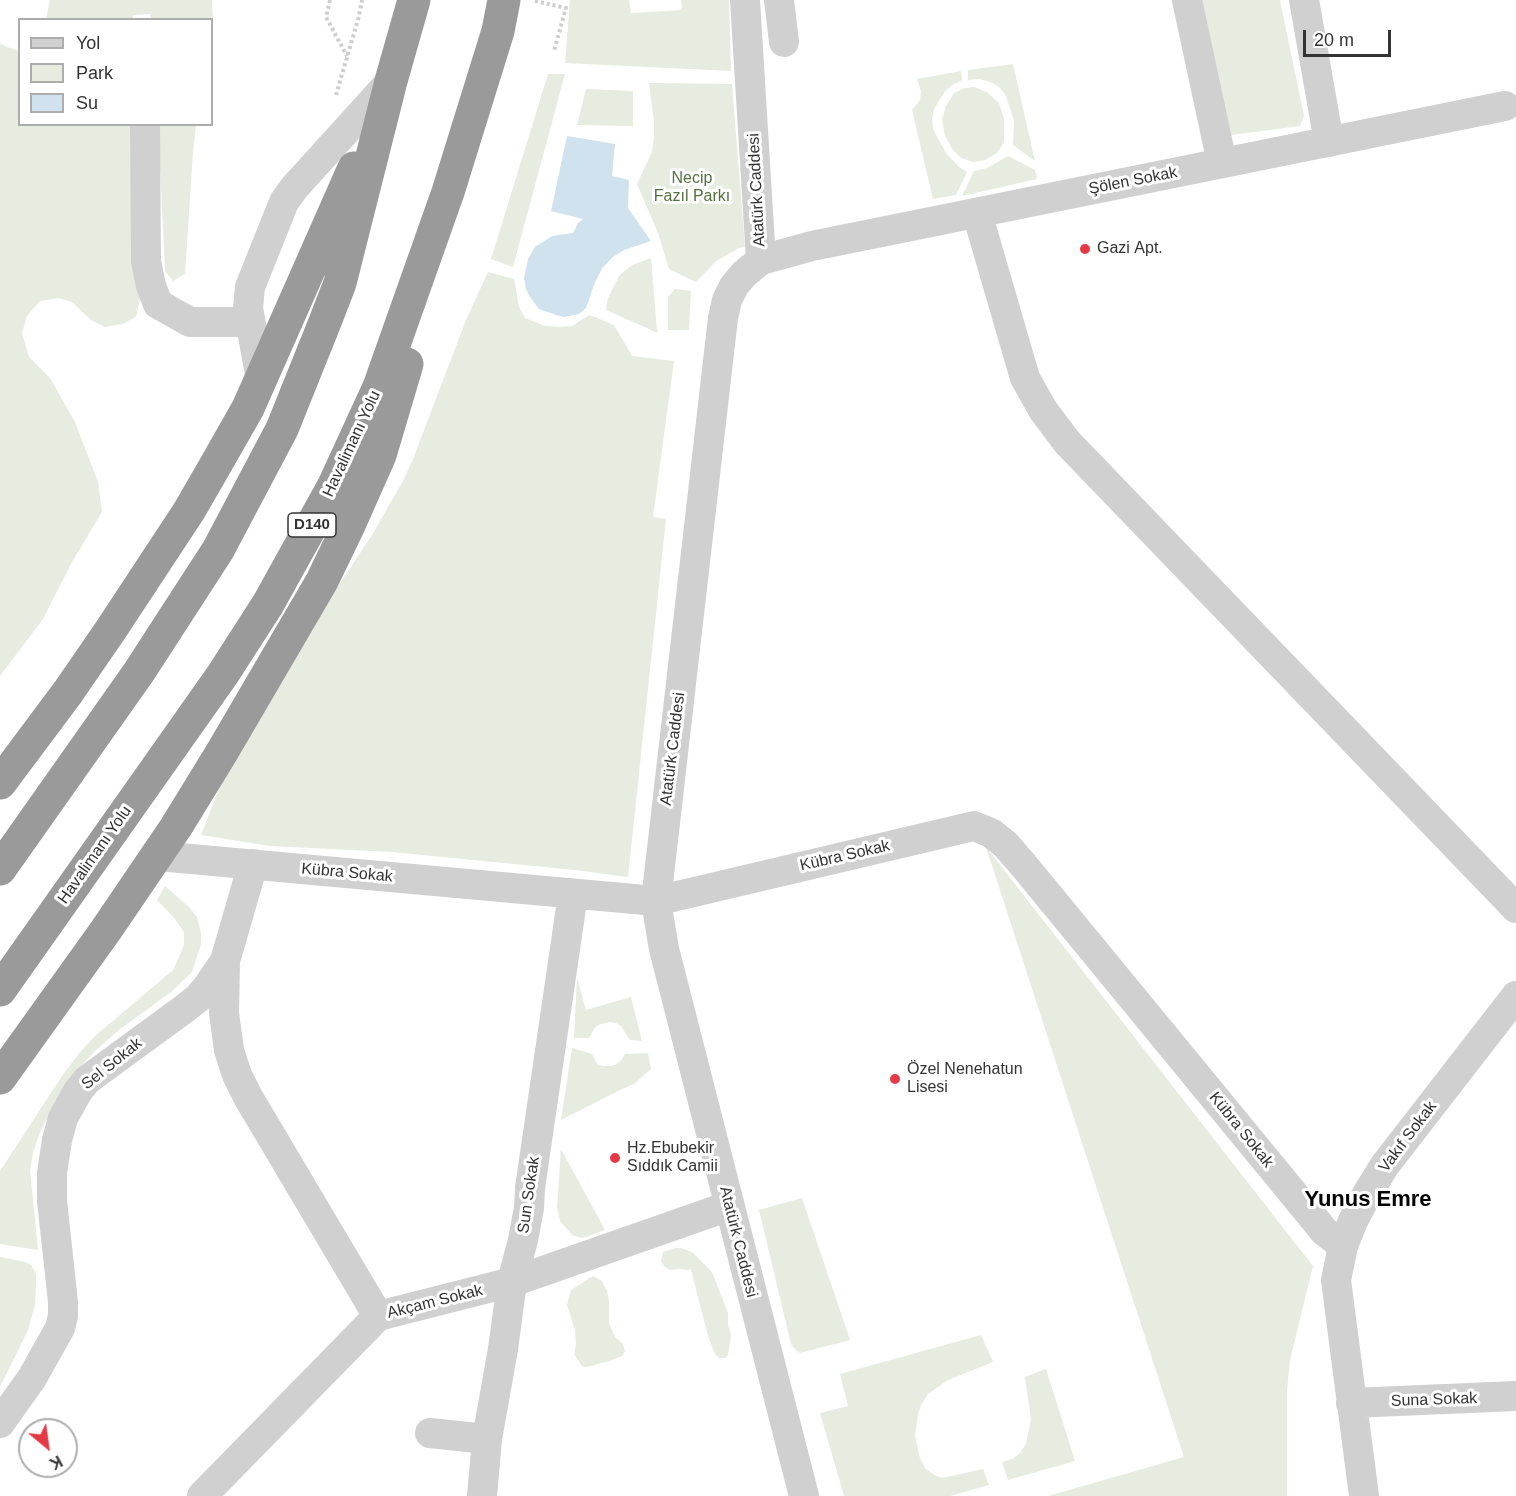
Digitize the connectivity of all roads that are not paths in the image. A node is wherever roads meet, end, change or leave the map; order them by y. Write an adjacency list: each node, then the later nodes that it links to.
1 (414, 0): 9 (highway)
2 (518, 0): 7 (highway, Havalimanı Yolu)
3 (745, 0): 16 (street, Atatürk Caddesi)
4 (779, 0): 8 (street)
5 (1187, 0): 13 (street)
6 (1304, 0): 12 (street)
7 (501, 16): 14 (highway, Havalimanı Yolu / D140)
8 (784, 42)
9 (392, 81): 17 (street); 18 (highway); 22 (highway)
10 (1505, 106): 12 (street, Şölen Sokak)
11 (146, 126): 17 (street)
12 (1329, 142): 13 (street, Şölen Sokak)
13 (1222, 163): 15 (street, Şölen Sokak)
14 (448, 192): 20 (highway); 27 (highway, Havalimanı Yolu / D140)
15 (978, 213): 16 (street, Şölen Sokak); 25 (street)
16 (761, 260): 24 (street, Atatürk Caddesi)
17 (250, 322): 18 (street)
18 (261, 380): 19 (highway)
19 (0, 783)
20 (158, 856): 21 (street, Kübra Sokak); 29 (highway)
21 (253, 864): 23 (street, Kübra Sokak); 26 (street, Sel Sokak)
22 (0, 869)
23 (573, 894): 24 (street, Kübra Sokak); 32 (street, Sun Sokak)
24 (656, 901): 30 (street, Atatürk Caddesi); 31 (street, Kübra Sokak)
25 (1516, 908)
26 (225, 961): 33 (street); 36 (street, Sel Sokak)
27 (0, 990)
28 (1516, 996): 31 (street, Vakıf Sokak)
29 (0, 1078)
30 (729, 1206): 32 (street, Akçam Sokak); 41 (street, Atatürk Caddesi)
31 (1343, 1246): 35 (street, Vakıf Sokak)
32 (512, 1282): 33 (street, Akçam Sokak); 38 (street, Sun Sokak)
33 (378, 1316): 39 (street, Akçam Sokak)
34 (1516, 1396): 35 (street, Suna Sokak)
35 (1351, 1403): 42 (street, Vakıf Sokak)
36 (0, 1423)
37 (430, 1433): 38 (street)
38 (487, 1439): 40 (street, Sun Sokak)
39 (202, 1496)
40 (482, 1496)
41 (804, 1496)
42 (1364, 1496)

